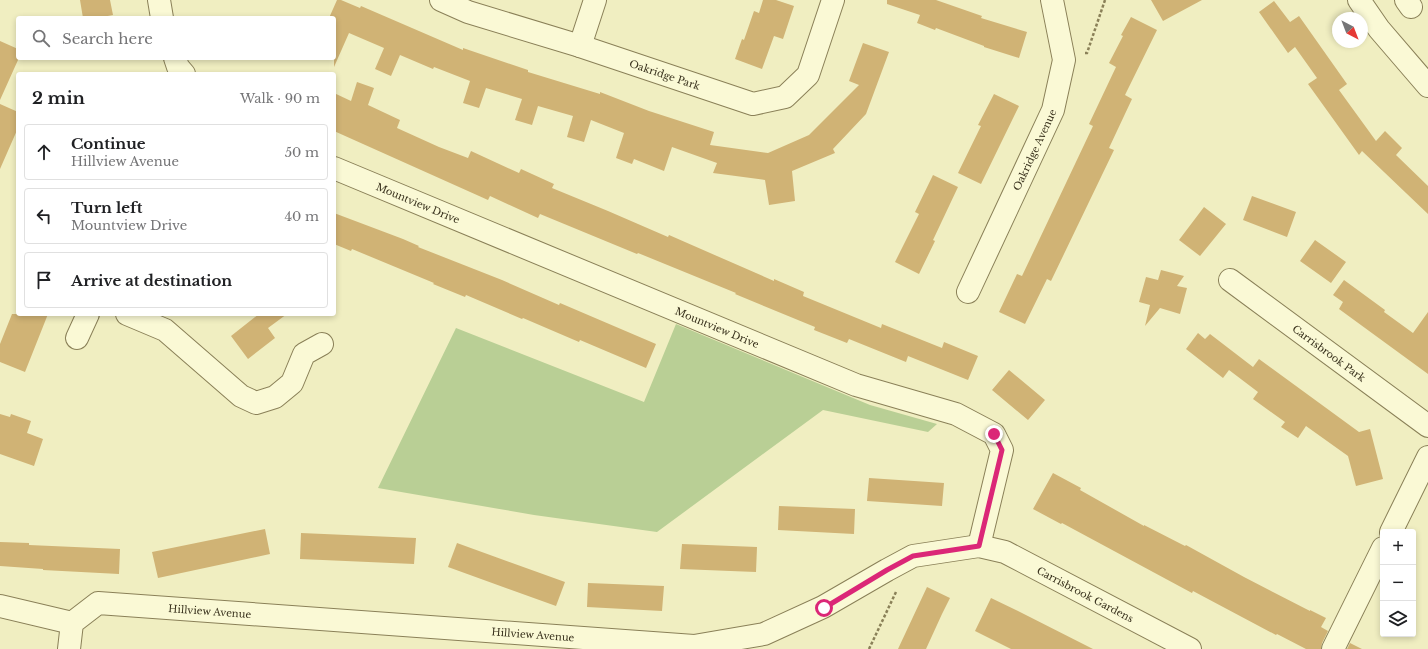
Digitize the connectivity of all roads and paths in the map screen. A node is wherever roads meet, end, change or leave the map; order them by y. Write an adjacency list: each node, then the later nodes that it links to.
1 (159, 0): 8 (street)
2 (440, 0): 9 (street, Oakridge Park)
3 (595, 0): 9 (street)
4 (833, 0): 9 (street, Oakridge Park)
5 (1052, 0): 11 (street, Oakridge Avenue)
6 (1105, 0): 11 (path)
7 (1359, 0): 13 (street)
8 (162, 16)
9 (580, 46)
10 (176, 60): 12 (street)
11 (1064, 60): 16 (street, Oakridge Avenue)
12 (182, 72)
13 (1428, 86)
14 (336, 169): 24 (street, Mountview Drive)
15 (1230, 280): 21 (street, Carrisbrook Park)
16 (968, 292)
17 (87, 316): 19 (street)
18 (132, 316): 20 (street)
19 (77, 338)
20 (322, 344)
21 (1428, 426)
22 (1428, 457): 23 (street)
23 (1392, 529)
24 (979, 546): 26 (street, Hillview Avenue); 31 (street, Carrisbrook Gardens)
25 (1380, 554): 32 (street)
26 (913, 556): 28 (street, Hillview Avenue); 30 (path)
27 (0, 606): 28 (street)
28 (72, 623): 29 (street)
29 (69, 649)
30 (869, 649)
31 (1190, 649)
32 (1333, 649)

